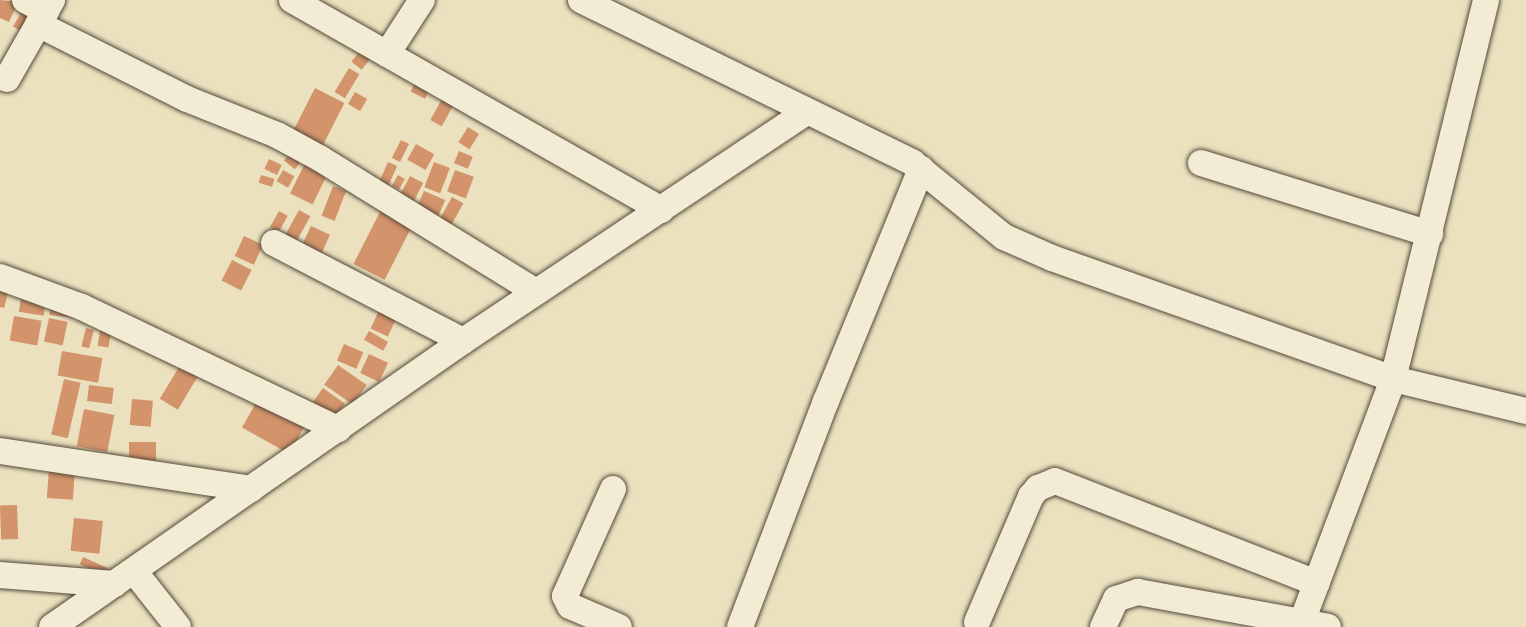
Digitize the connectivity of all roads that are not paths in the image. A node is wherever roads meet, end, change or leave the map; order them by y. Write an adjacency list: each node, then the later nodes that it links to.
1 (292, 0): 6 (street)
2 (422, 0): 6 (street)
3 (581, 0): 8 (street)
4 (1486, 0): 12 (street)
5 (40, 9): 7 (street); 15 (street)
6 (387, 54): 11 (street)
7 (7, 79)
8 (807, 112): 10 (street); 11 (street)
9 (1201, 163): 12 (street)
10 (921, 169): 17 (street); 31 (street)
11 (661, 210): 15 (street)
12 (1430, 234): 17 (street)
13 (274, 243): 16 (street)
14 (0, 278): 19 (street)
15 (536, 292): 16 (street)
16 (463, 341): 19 (street)
17 (1393, 379): 18 (street); 25 (street)
18 (1526, 411)
19 (338, 429): 21 (street)
20 (0, 451): 21 (street)
21 (251, 489): 24 (street)
22 (613, 489): 30 (street)
23 (0, 575): 24 (street)
24 (125, 578): 28 (street); 29 (street)
25 (1317, 583): 26 (street); 27 (street)
26 (977, 622)
27 (1301, 625): 32 (street); 33 (street)
28 (52, 627)
29 (178, 627)
30 (620, 627)
31 (740, 627)
32 (1103, 627)
33 (1328, 627)

